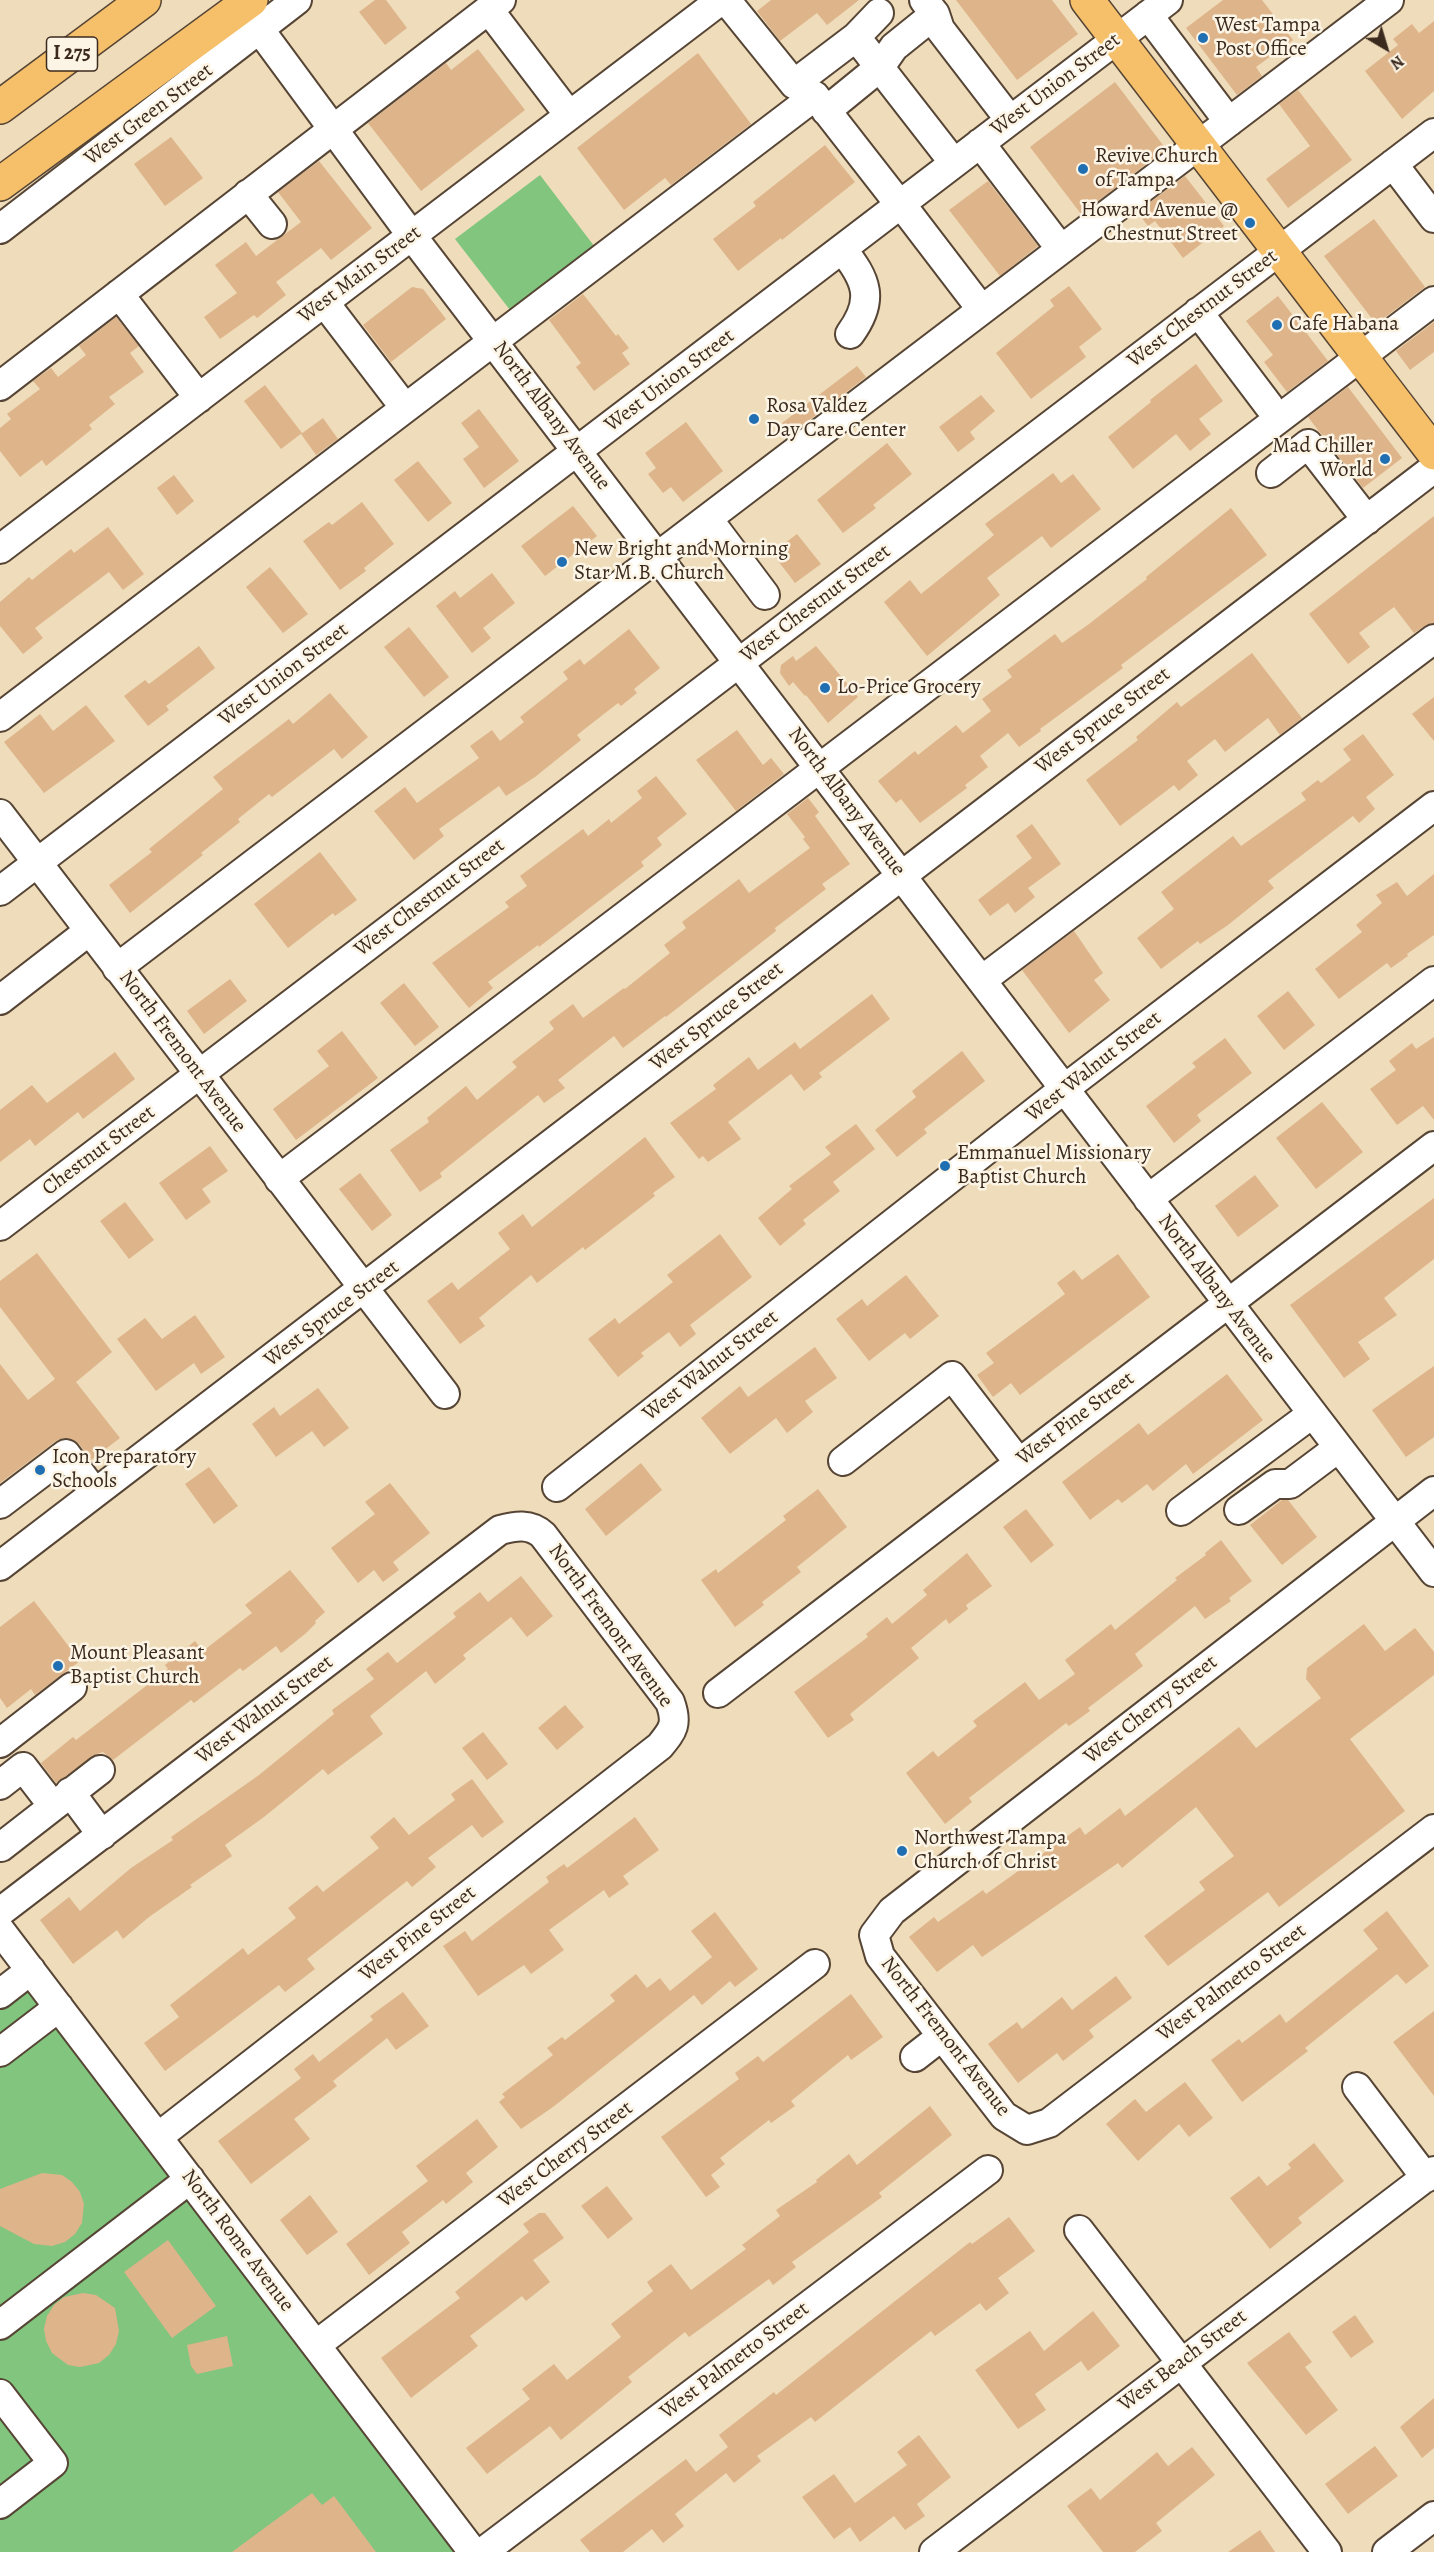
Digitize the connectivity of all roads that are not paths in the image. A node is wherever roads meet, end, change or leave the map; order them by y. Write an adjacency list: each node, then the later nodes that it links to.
1 (144, 0): 16 (main road, I 275)
2 (297, 0): 11 (street, West Green Street)
3 (721, 0): 17 (street, West Main Street)
4 (726, 0): 15 (street)
5 (1088, 0): 13 (main road)
6 (1389, 0): 19 (street)
7 (497, 7): 17 (street); 20 (street)
8 (929, 7): 14 (street); 18 (street)
9 (1158, 8): 13 (street, West Union Street); 19 (street)
10 (879, 13): 12 (street)
11 (255, 15): 20 (street, North Albany Avenue); 26 (main road); 31 (street, West Green Street)
12 (856, 37): 14 (street); 15 (street)
13 (1117, 39): 18 (street, West Union Street); 23 (main road)
14 (879, 67): 15 (street); 24 (street)
15 (811, 97): 28 (street); 42 (street)
16 (0, 107)
17 (569, 115): 32 (street, West Main Street)
18 (1010, 120): 22 (street, West Union Street)
19 (1229, 122): 23 (street)
20 (332, 130): 27 (street); 32 (street, North Albany Avenue)
21 (1434, 133): 25 (street, West Chestnut Street)
22 (980, 143): 24 (street, West Union Street); 33 (street)
23 (1199, 146): 35 (main road); 52 (street)
24 (954, 163): 28 (street, West Union Street)
25 (1393, 164): 29 (street); 35 (street, West Chestnut Street)
26 (0, 184)
27 (248, 194): 30 (street); 36 (street)
28 (901, 204): 34 (street, West Union Street); 39 (street)
29 (1434, 218)
30 (272, 224)
31 (0, 229)
32 (412, 236): 38 (street, West Main Street); 42 (street, North Albany Avenue)
33 (1057, 244)
34 (842, 249): 41 (street); 48 (street, West Union Street)
35 (1279, 251): 40 (street, West Chestnut Street); 43 (main road)
36 (119, 294): 44 (street); 45 (street)
37 (1434, 301): 43 (street)
38 (324, 302): 45 (street, West Main Street); 47 (street)
39 (978, 306)
40 (1198, 312): 46 (street); 58 (street, West Chestnut Street)
41 (850, 334)
42 (494, 341): 47 (street); 48 (street, North Albany Avenue)
43 (1361, 358): 49 (main road); 60 (street)
44 (0, 386)
45 (199, 398): 54 (street, West Main Street)
46 (1269, 406)
47 (405, 408): 59 (street)
48 (578, 451): 55 (street, North Albany Avenue); 63 (street, West Union Street)
49 (1434, 453)
50 (1434, 468): 53 (street, West Spruce Street)
51 (1271, 473): 53 (street)
52 (708, 519): 55 (street); 56 (street)
53 (1366, 520): 64 (street, West Spruce Street)
54 (0, 549)
55 (659, 556): 58 (street, North Albany Avenue); 67 (street)
56 (765, 595)
57 (1434, 639): 68 (street)
58 (740, 662): 60 (street, North Albany Avenue); 71 (street, West Chestnut Street)
59 (0, 717)
60 (821, 768): 64 (street, North Albany Avenue); 74 (street)
61 (1434, 806): 72 (street, West Walnut Street)
62 (0, 814): 63 (street, North Fremont Avenue)
63 (38, 863): 65 (street, West Union Street); 66 (street, North Fremont Avenue)
64 (902, 874): 68 (street, North Albany Avenue); 77 (street, West Spruce Street)
65 (0, 891)
66 (89, 931): 67 (street, North Fremont Avenue); 70 (street)
67 (117, 968): 71 (street, North Fremont Avenue)
68 (982, 980): 72 (street, North Albany Avenue)
69 (1434, 981): 75 (street)
70 (0, 1000)
71 (199, 1075): 74 (street, North Fremont Avenue); 76 (street, Chestnut Street)
72 (1064, 1089): 75 (street, North Albany Avenue); 84 (street, West Walnut Street)
73 (1434, 1146): 78 (street, West Pine Street)
74 (279, 1179): 77 (street, North Fremont Avenue)
75 (1148, 1199): 78 (street, North Albany Avenue)
76 (0, 1226)
77 (364, 1290): 79 (street, North Fremont Avenue); 86 (street, West Spruce Street)
78 (1227, 1303): 80 (street, North Albany Avenue); 83 (street, West Pine Street)
79 (445, 1394)
80 (1312, 1414): 81 (street, North Albany Avenue); 89 (street)
81 (1338, 1448): 88 (street); 90 (street, North Albany Avenue)
82 (843, 1461): 83 (street)
83 (1019, 1463): 95 (street, West Pine Street)
84 (557, 1487)
85 (1434, 1491): 90 (street, West Cherry Street)
86 (95, 1493): 87 (street); 92 (street, West Spruce Street)
87 (0, 1504)
88 (1239, 1510)
89 (1181, 1511)
90 (1395, 1521): 93 (street, North Albany Avenue); 106 (street, West Cherry Street)
91 (537, 1530): 96 (street, North Fremont Avenue); 102 (street, West Walnut Street)
92 (0, 1566)
93 (1434, 1572)
94 (72, 1687): 97 (street)
95 (718, 1694)
96 (674, 1727): 116 (street, West Pine Street)
97 (0, 1743)
98 (100, 1770): 100 (street)
99 (0, 1785): 100 (street)
100 (61, 1799): 102 (street); 103 (street)
101 (1434, 1829): 115 (street, West Palmetto Street)
102 (102, 1835): 104 (street, West Walnut Street)
103 (0, 1845)
104 (0, 1912)
105 (0, 1930): 108 (street, North Rome Avenue)
106 (873, 1935): 111 (street, North Fremont Avenue)
107 (815, 1964): 122 (street, West Cherry Street)
108 (31, 1970): 109 (street); 110 (street, North Rome Avenue)
109 (0, 1994)
110 (59, 2007): 112 (street); 116 (street, North Rome Avenue)
111 (942, 2036): 113 (street); 115 (street, North Fremont Avenue)
112 (0, 2052)
113 (915, 2056)
114 (1357, 2087): 118 (street)
115 (1027, 2130)
116 (158, 2137): 119 (street, North Rome Avenue)
117 (988, 2170): 128 (street, West Palmetto Street)
118 (1430, 2174): 123 (street, West Beach Street)
119 (190, 2179): 121 (street); 122 (street, North Rome Avenue)
120 (1079, 2230): 123 (street)
121 (0, 2325)
122 (316, 2345): 127 (street, North Rome Avenue)
123 (1182, 2362): 129 (street, West Beach Street); 130 (street)
124 (0, 2394): 125 (street)
125 (0, 2504)
126 (1434, 2516): 131 (street)
127 (473, 2552)
128 (483, 2552)
129 (934, 2552)
130 (1327, 2552)
131 (1387, 2552)

